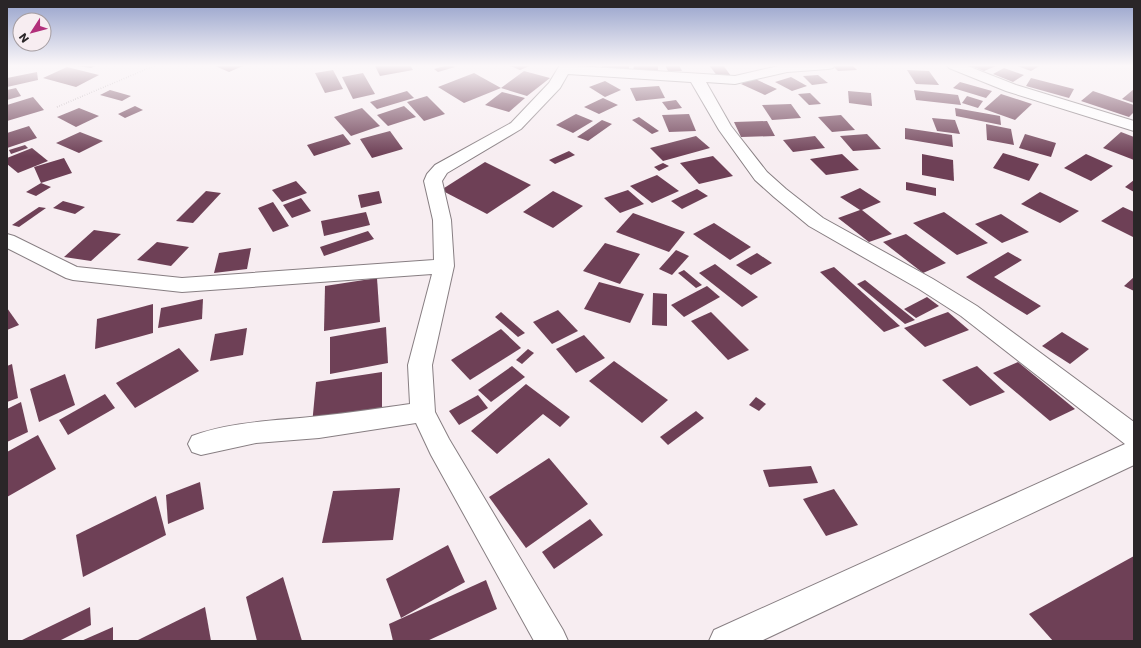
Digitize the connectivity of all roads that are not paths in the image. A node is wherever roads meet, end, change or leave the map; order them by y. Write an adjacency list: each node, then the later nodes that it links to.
1 (545, 95): 6 (street)
2 (706, 95): 8 (street)
3 (1034, 95): 4 (street)
4 (1134, 126)
5 (7, 240): 6 (street)
6 (444, 266): 7 (street)
7 (423, 412): 9 (street); 11 (street)
8 (1134, 436)
9 (201, 444)
10 (1134, 452): 12 (street)
11 (552, 641)
12 (726, 641)

